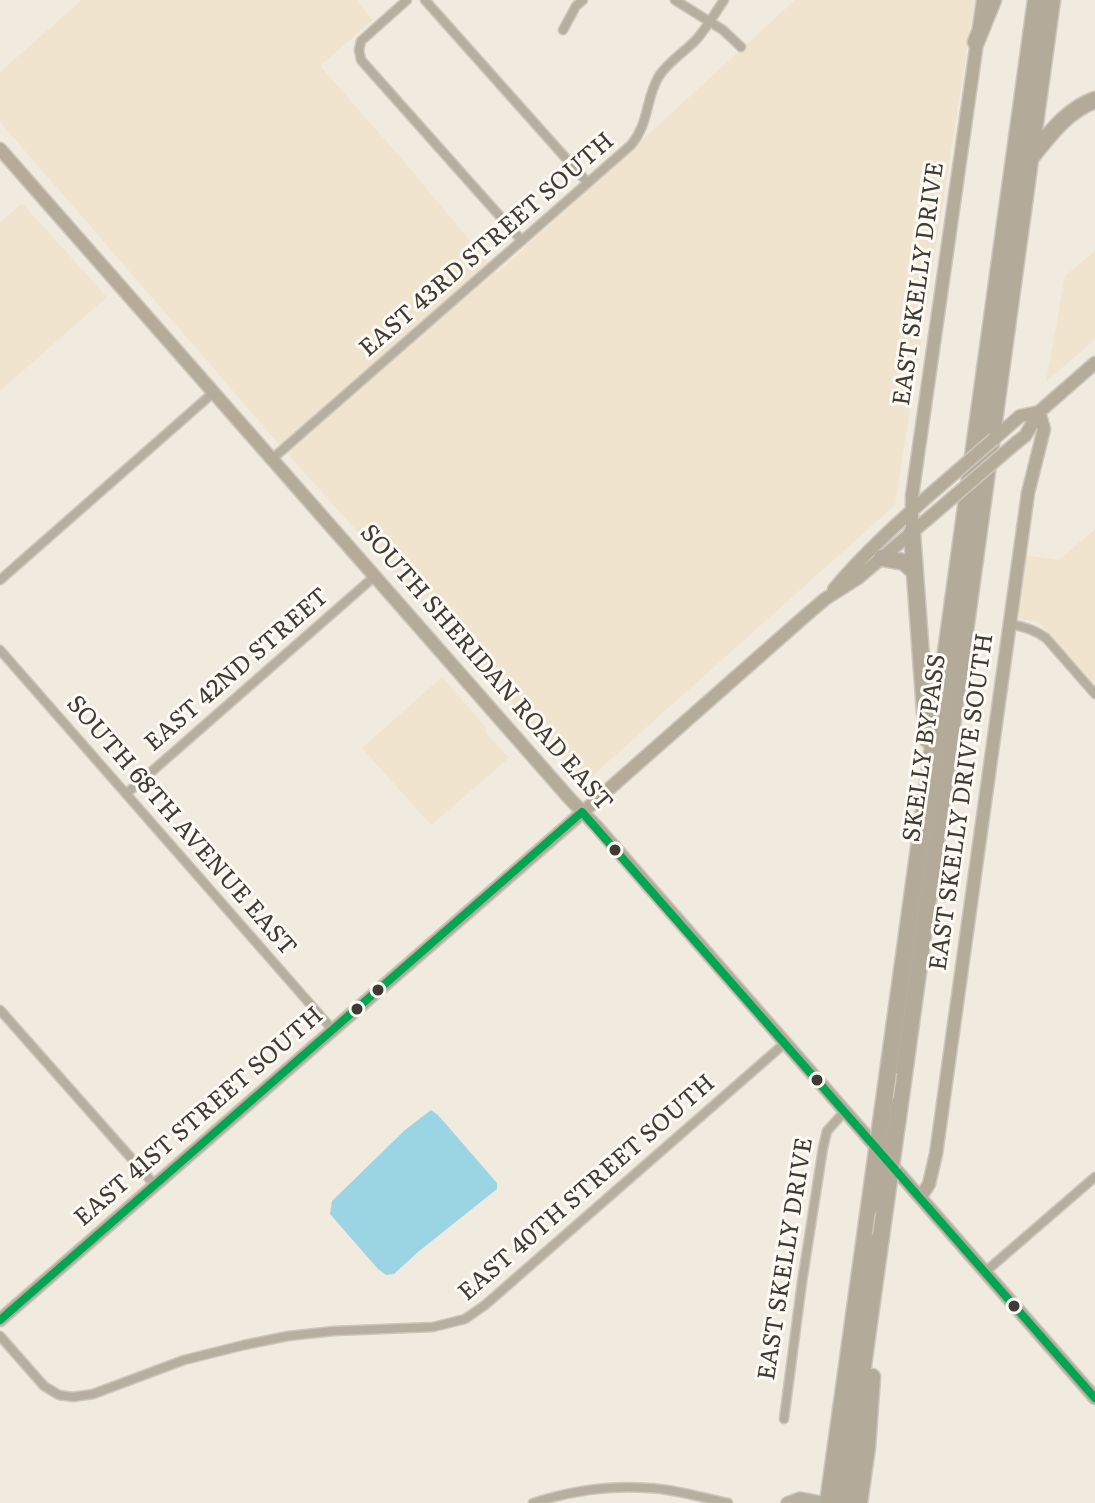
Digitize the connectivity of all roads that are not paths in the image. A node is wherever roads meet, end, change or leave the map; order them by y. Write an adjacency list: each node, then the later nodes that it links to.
1 (407, 0): 18 (street)
2 (425, 0): 17 (street)
3 (583, 0): 11 (street)
4 (675, 0): 10 (street)
5 (724, 0): 10 (street, EAST 43RD STREET SOUTH)
6 (983, 0): 12 (main road)
7 (993, 0): 12 (highway)
8 (1036, 0): 33 (highway, SKELLY BYPASS)
9 (1052, 0): 16 (highway, SKELLY BYPASS)
10 (709, 22): 13 (street); 17 (street, EAST 43RD STREET SOUTH)
11 (563, 30)
12 (976, 42): 23 (main road, EAST SKELLY DRIVE)
13 (741, 47)
14 (1095, 100): 16 (highway)
15 (0, 149): 20 (main road, SOUTH SHERIDAN ROAD EAST)
16 (1031, 158): 48 (highway, SKELLY BYPASS, bridge)
17 (588, 183): 18 (street, EAST 43RD STREET SOUTH)
18 (522, 241): 22 (street, EAST 43RD STREET SOUTH)
19 (1095, 363): 21 (main road, EAST 41ST STREET SOUTH)
20 (214, 392): 22 (main road, SOUTH SHERIDAN ROAD EAST); 28 (street)
21 (1039, 412): 23 (main road, EAST 41ST STREET SOUTH, bridge); 24 (main road, EAST 41ST STREET SOUTH, bridge); 30 (main road, EAST SKELLY DRIVE SOUTH)
22 (272, 459): 27 (main road, SOUTH SHERIDAN ROAD EAST)
23 (913, 510): 24 (main road, EAST SKELLY DRIVE); 29 (main road, EAST 41ST STREET SOUTH)
24 (912, 533): 25 (main road, EAST 41ST STREET SOUTH); 26 (highway)
25 (882, 558): 26 (highway); 29 (main road, EAST 41ST STREET SOUTH)
26 (914, 571): 33 (highway)
27 (375, 576): 34 (street, EAST 42ND STREET); 35 (main road, SOUTH SHERIDAN ROAD EAST)
28 (0, 580)
29 (825, 599): 35 (main road, EAST 41ST STREET SOUTH)
30 (1009, 624): 32 (street); 42 (main road, EAST SKELLY DRIVE SOUTH)
31 (0, 650): 34 (street, SOUTH 68TH AVENUE EAST)
32 (1095, 694)
33 (930, 770): 48 (highway, SKELLY BYPASS, bridge)
34 (126, 794): 37 (street, SOUTH 68TH AVENUE EAST)
35 (582, 812): 37 (main road, EAST 41ST STREET SOUTH); 38 (main road, SOUTH SHERIDAN ROAD EAST)
36 (0, 1010): 41 (street)
37 (332, 1029): 41 (main road, EAST 41ST STREET SOUTH)
38 (785, 1043): 39 (main road, SOUTH SHERIDAN ROAD EAST); 45 (street, EAST 40TH STREET SOUTH)
39 (845, 1111): 42 (main road, SOUTH SHERIDAN ROAD EAST); 47 (street, EAST SKELLY DRIVE)
40 (1095, 1177): 43 (street)
41 (155, 1185): 44 (main road, EAST 41ST STREET SOUTH)
42 (920, 1198): 43 (main road, SOUTH SHERIDAN ROAD EAST)
43 (985, 1272): 46 (main road, SOUTH SHERIDAN ROAD EAST)
44 (0, 1320)
45 (0, 1336)
46 (1095, 1398)
47 (784, 1419)
48 (852, 1445): 52 (highway, SKELLY BYPASS); 53 (highway, SKELLY BYPASS); 54 (highway)
49 (533, 1503): 50 (street)
50 (728, 1503)
51 (787, 1503): 52 (street)
52 (827, 1503)
53 (844, 1503)
54 (859, 1503)

